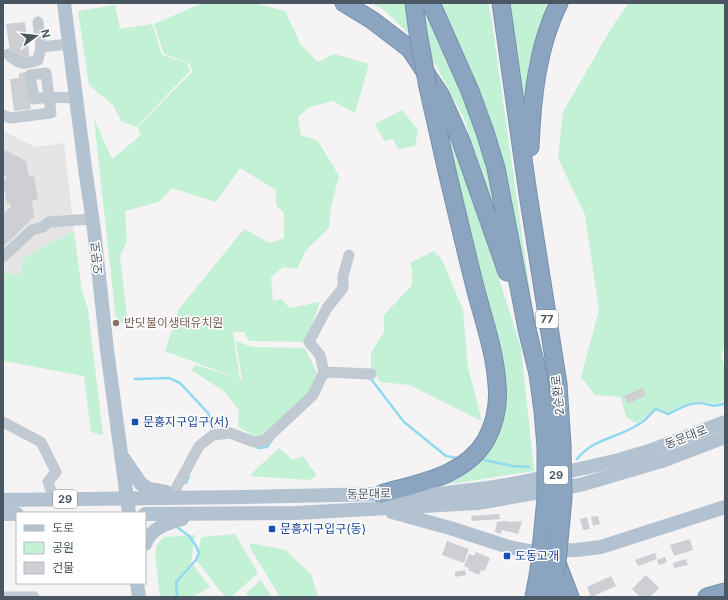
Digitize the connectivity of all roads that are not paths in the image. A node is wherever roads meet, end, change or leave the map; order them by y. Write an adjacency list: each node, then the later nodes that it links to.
1 (344, 3): 17 (highway)
2 (414, 3): 29 (highway, bridge)
3 (431, 3): 17 (highway)
4 (501, 3): 13 (highway)
5 (559, 3): 13 (highway)
6 (64, 6): 8 (main road, 오문로)
7 (38, 22): 9 (street)
8 (69, 44): 9 (street); 11 (main road, 오문로)
9 (41, 47): 10 (street)
10 (8, 54)
11 (76, 98): 12 (street); 14 (main road, 오문로)
12 (3, 114)
13 (528, 194): 37 (highway, 2순환로 / 77, bridge)
14 (92, 219): 16 (street); 23 (main road, 오문로)
15 (348, 255): 18 (street)
16 (3, 257)
17 (527, 329): 37 (highway, 2순환로 / 77, bridge)
18 (324, 372): 19 (street); 24 (street)
19 (371, 374)
20 (3, 422): 27 (street)
21 (725, 422): 29 (main road, 동문대로 / 29)
22 (725, 437): 29 (main road, 동문대로 / 29)
23 (122, 458): 24 (main road); 25 (main road, 오문로)
24 (173, 494): 26 (main road)
25 (128, 498): 26 (main road, 동문대로 / 29); 27 (main road, 동문대로 / 29); 31 (main road, 오문로)
26 (193, 498): 29 (main road, 동문대로 / 29)
27 (54, 499): 28 (main road, 동문대로 / 29)
28 (3, 500)
29 (379, 501): 30 (main road, 동문대로); 35 (main road, 동문대로 / 29)
30 (725, 507)
31 (129, 512)
32 (3, 514): 33 (main road)
33 (16, 514)
34 (146, 514): 35 (main road, 동문대로 / 29)
35 (201, 514): 36 (main road)
36 (146, 542)
37 (553, 569): 43 (highway, 2순환로 / 77); 44 (highway, 2순환로 / 77); 45 (highway)
38 (137, 584): 42 (main road)
39 (725, 593): 46 (highway); 47 (highway)
40 (34, 596): 41 (street)
41 (3, 597)
42 (139, 597)
43 (534, 597)
44 (551, 597)
45 (570, 597)
46 (707, 597)
47 (719, 597)

